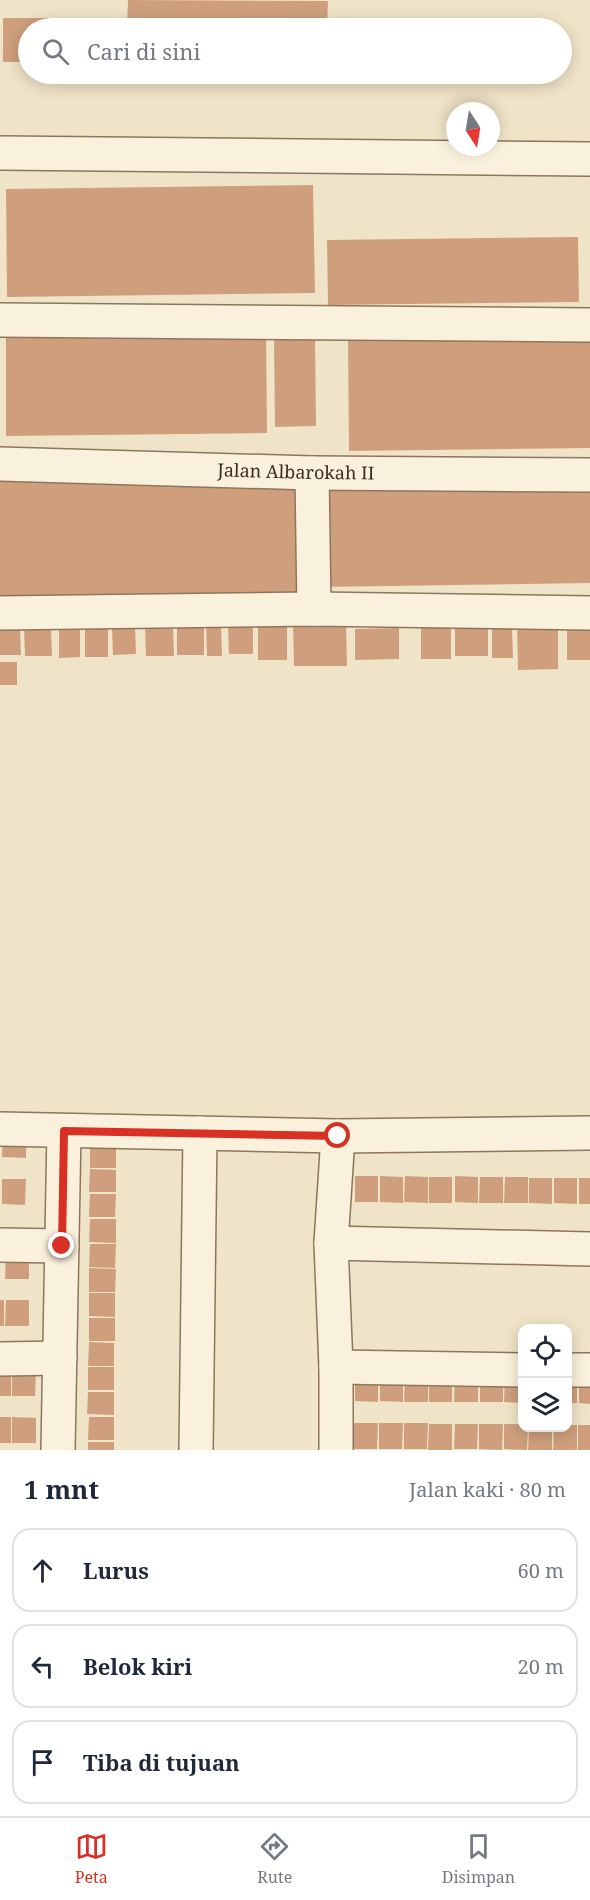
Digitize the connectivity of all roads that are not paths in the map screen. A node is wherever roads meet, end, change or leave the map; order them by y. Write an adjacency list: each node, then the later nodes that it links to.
1 (0, 153): 2 (street)
2 (590, 159)
3 (0, 320): 4 (street)
4 (590, 326)
5 (0, 464): 6 (street, Jalan Albarokah II)
6 (312, 473): 7 (street, Jalan Albarokah II); 8 (street)
7 (590, 475)
8 (314, 609): 9 (street); 10 (street)
9 (0, 613)
10 (590, 613)
11 (0, 1129): 12 (street)
12 (64, 1131): 14 (street); 18 (street)
13 (590, 1132): 15 (street)
14 (200, 1133): 15 (street); 27 (street)
15 (338, 1136): 16 (street)
16 (331, 1243): 19 (street); 22 (street)
17 (0, 1245): 18 (street)
18 (62, 1246): 20 (street)
19 (590, 1249)
20 (60, 1358): 21 (street); 26 (street)
21 (0, 1359)
22 (336, 1367): 23 (street); 28 (street)
23 (518, 1370)
24 (572, 1370): 25 (street)
25 (590, 1370)
26 (58, 1450)
27 (196, 1450)
28 (336, 1450)

